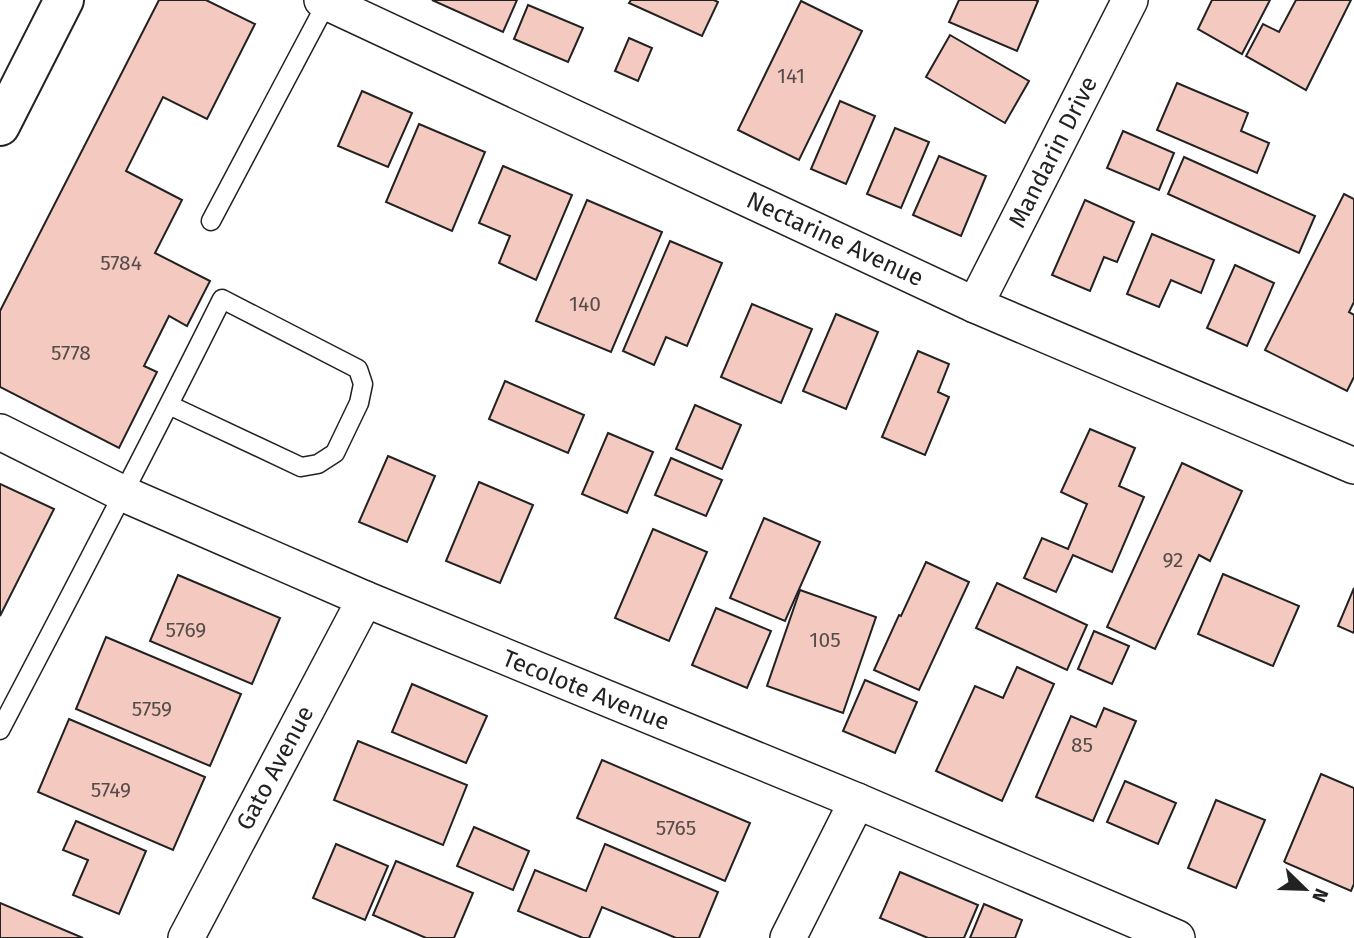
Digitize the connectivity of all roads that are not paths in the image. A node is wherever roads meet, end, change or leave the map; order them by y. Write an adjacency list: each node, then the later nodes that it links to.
1 (64, 0): 4 (main road)
2 (1130, 0): 6 (street, Mandarin Drive)
3 (325, 1): 5 (lane); 6 (street, Nectarine Avenue)
4 (0, 126)
5 (211, 221)
6 (975, 305): 9 (street, Nectarine Avenue)
7 (169, 405): 7 (lane); 10 (lane)
8 (0, 432): 10 (street, Tecolote Avenue)
9 (1354, 466)
10 (124, 494): 11 (street, Tecolote Avenue); 12 (lane)
11 (365, 599): 13 (street, Tecolote Avenue); 14 (street, Gato Avenue)
12 (0, 730)
13 (857, 801): 15 (street); 16 (street, Tecolote Avenue)
14 (186, 938)
15 (788, 938)
16 (1177, 938)

